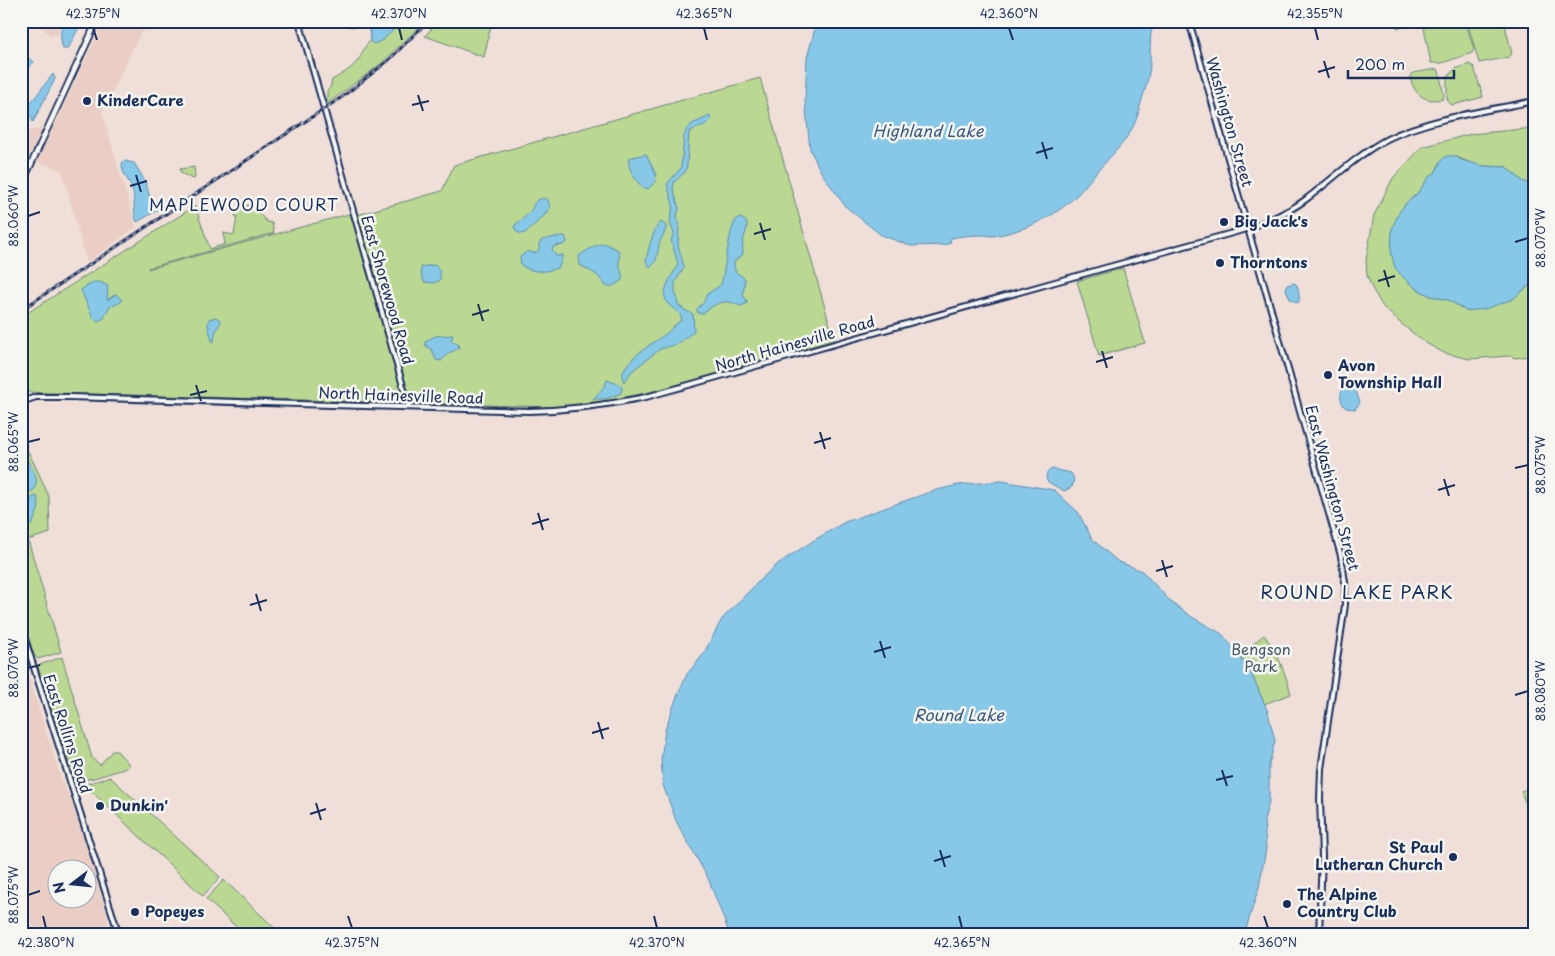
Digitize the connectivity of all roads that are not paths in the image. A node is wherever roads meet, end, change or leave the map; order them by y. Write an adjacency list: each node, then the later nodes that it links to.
1 (97, 21): 5 (main road)
2 (299, 21): 8 (main road, East Shorewood Road)
3 (1189, 21): 6 (main road, Washington Street)
4 (1534, 101): 6 (main road, North Hainesville Road)
5 (21, 186)
6 (1248, 228): 8 (main road, North Hainesville Road); 11 (main road, East Washington Street)
7 (21, 402): 8 (main road, North Hainesville Road)
8 (409, 407)
9 (21, 627): 10 (main road, East Rollins Road)
10 (119, 935)
11 (1319, 935)

